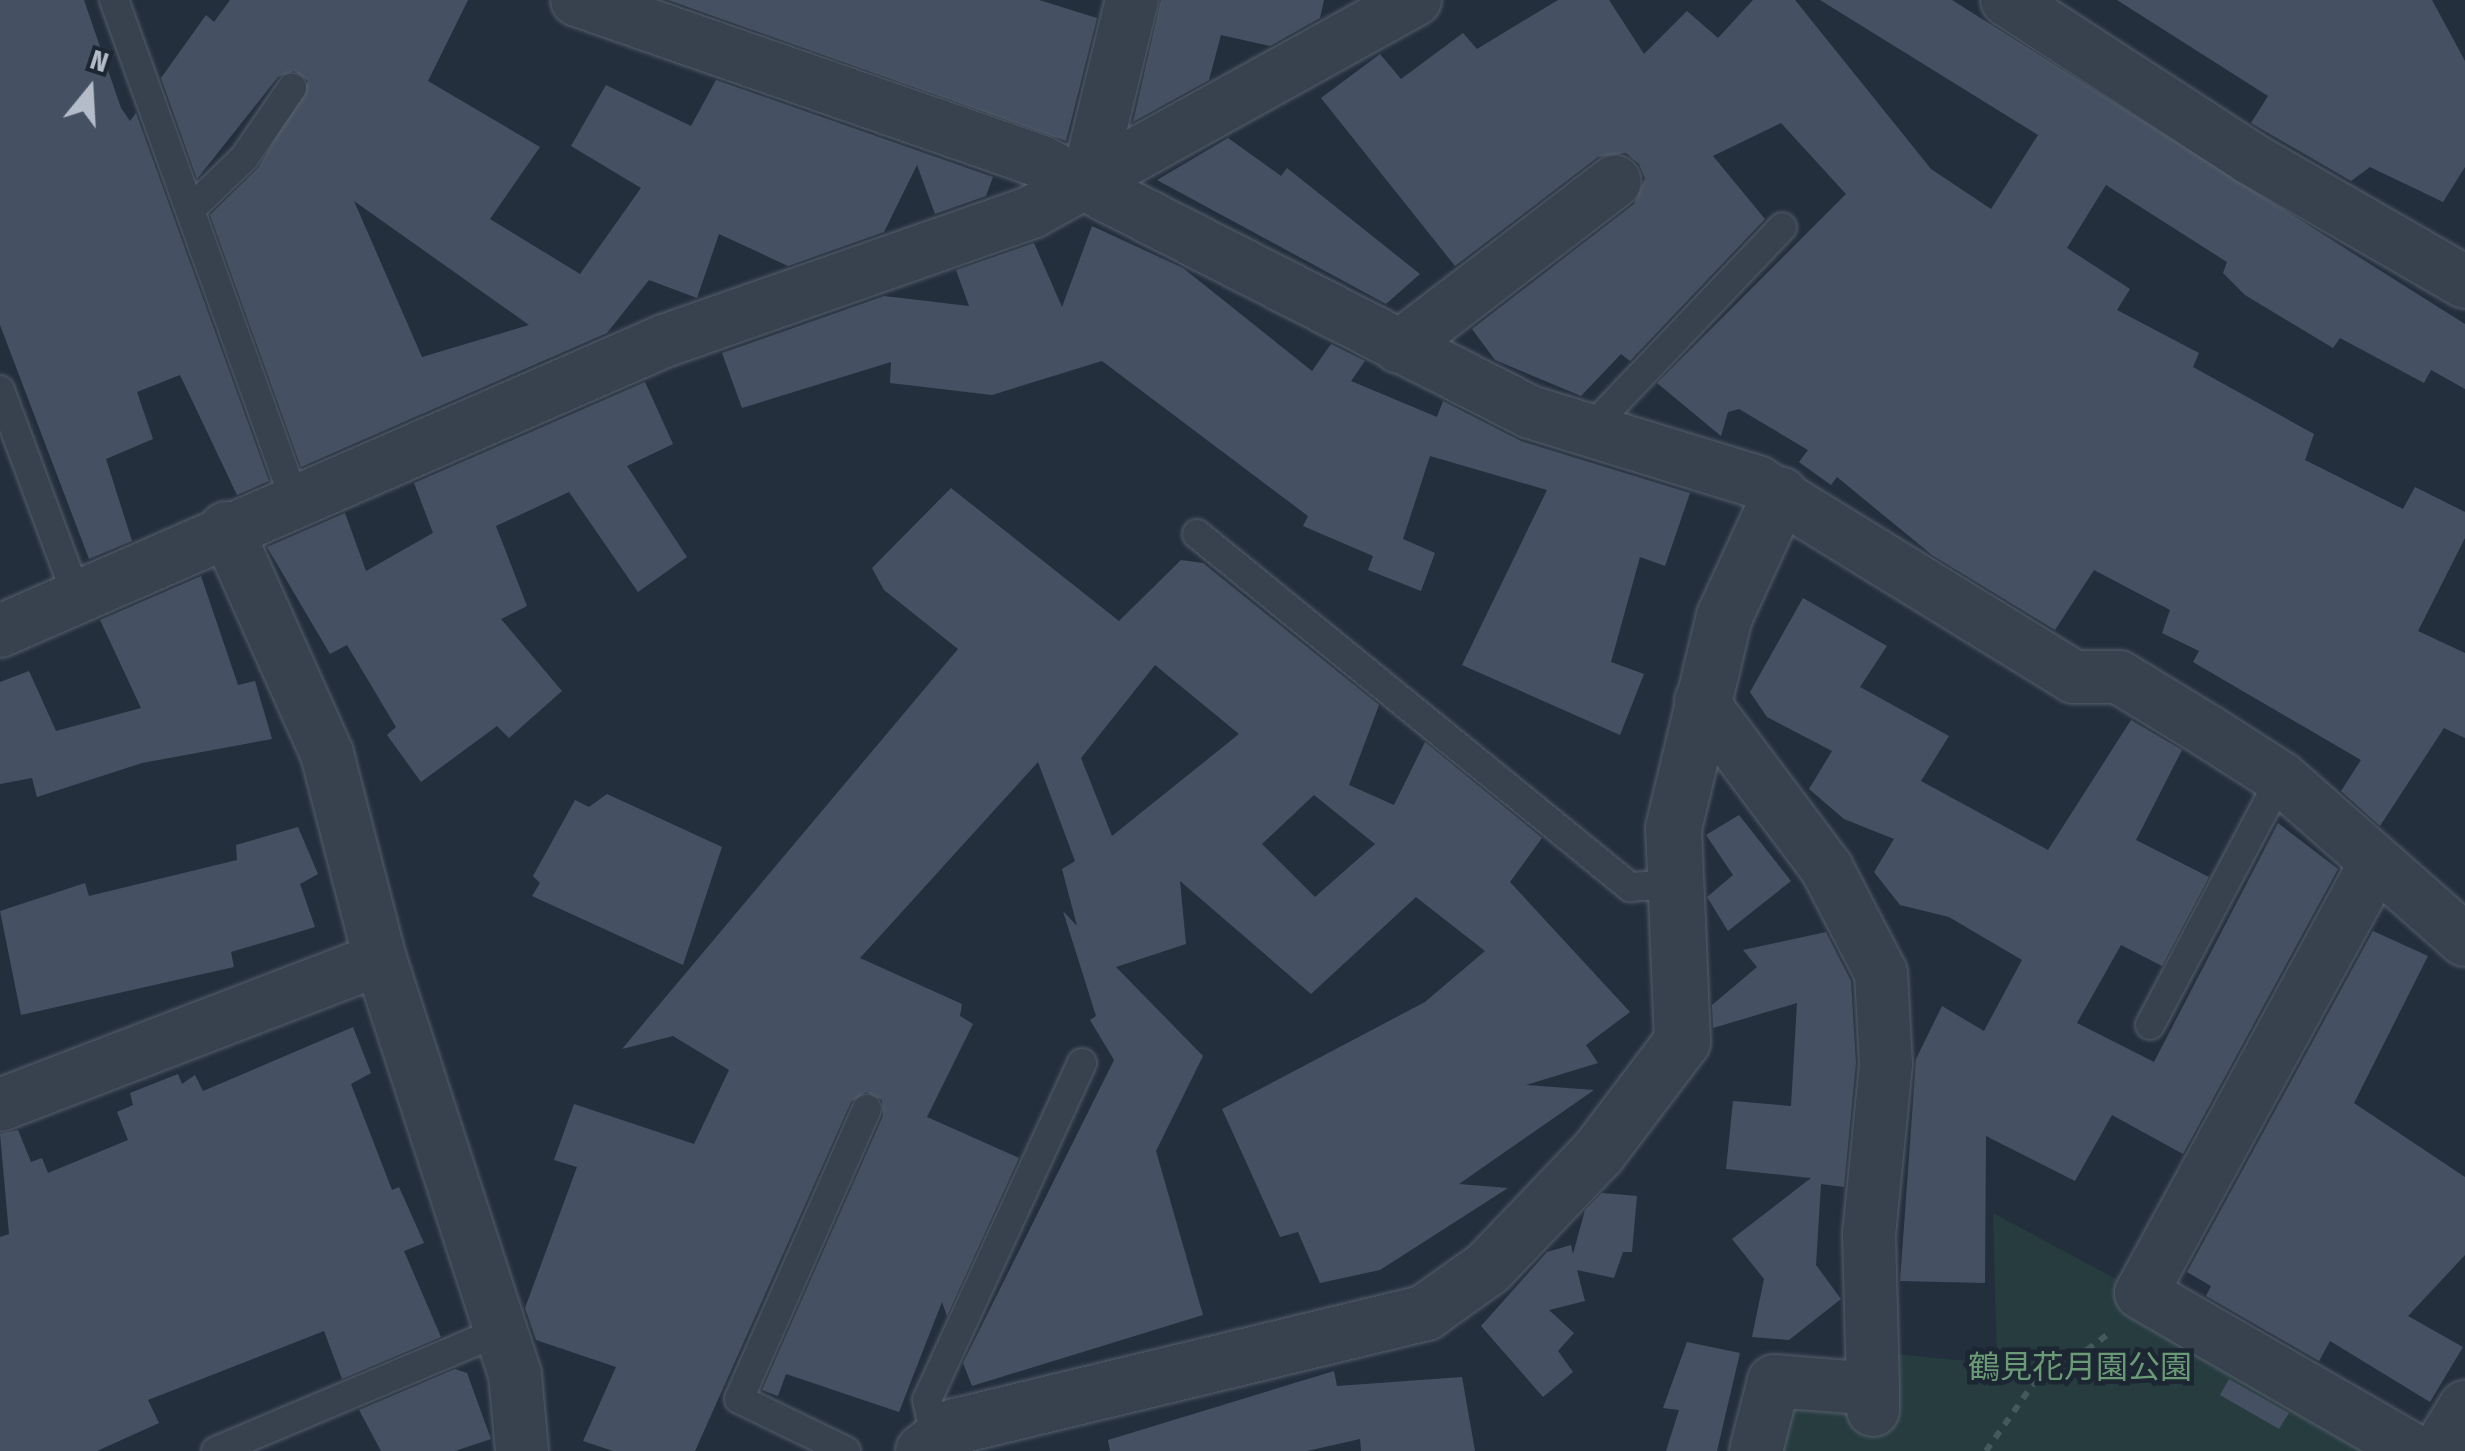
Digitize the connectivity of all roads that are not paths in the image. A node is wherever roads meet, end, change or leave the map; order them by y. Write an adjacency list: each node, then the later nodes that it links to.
1 (114, 0): 9 (lane)
2 (576, 0): 8 (street)
3 (1132, 0): 8 (street)
4 (1415, 0): 8 (street)
5 (2007, 0): 11 (street)
6 (292, 88): 9 (lane)
7 (1615, 181): 12 (street)
8 (1086, 187): 12 (street); 16 (street)
9 (191, 208): 16 (lane)
10 (1782, 226): 14 (lane)
11 (2465, 282)
12 (1399, 347): 14 (street)
13 (0, 390): 19 (lane)
14 (1589, 430): 15 (street)
15 (1780, 494): 21 (street); 22 (street)
16 (295, 501): 17 (street)
17 (226, 528): 19 (street); 26 (street)
18 (1197, 534): 24 (lane)
19 (80, 602): 20 (street)
20 (0, 631)
21 (1701, 701): 24 (street); 37 (street)
22 (2281, 778): 23 (street); 27 (lane)
23 (2374, 866): 25 (street); 32 (street)
24 (1677, 884): 33 (street)
25 (2465, 940)
26 (380, 959): 29 (street); 31 (street)
27 (2150, 1025)
28 (1082, 1063): 33 (lane)
29 (0, 1105)
30 (867, 1109): 36 (lane)
31 (498, 1332): 34 (lane); 35 (street)
32 (2440, 1442)
33 (929, 1443)
34 (216, 1451)
35 (522, 1451)
36 (846, 1451)
37 (1756, 1451)

